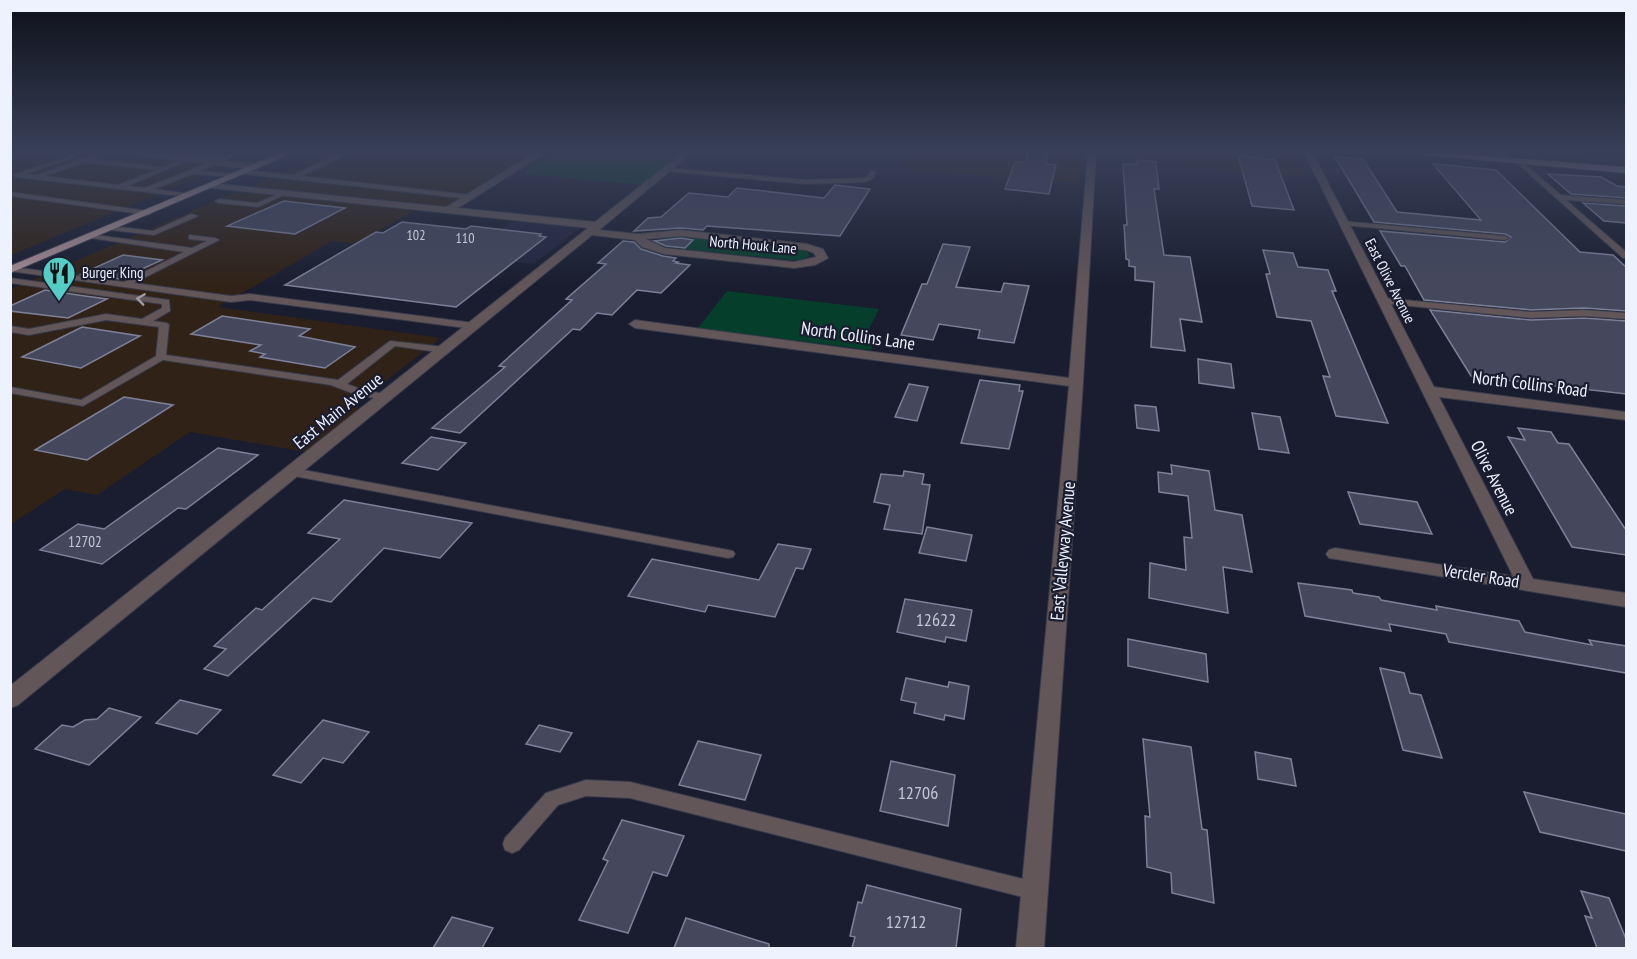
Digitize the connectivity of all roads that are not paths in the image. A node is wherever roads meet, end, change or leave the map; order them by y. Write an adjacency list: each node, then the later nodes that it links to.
1 (30, 197): 13 (lane)
2 (184, 197): 13 (main road)
3 (277, 197): 10 (lane)
4 (321, 197): 12 (street, North Houk Lane)
5 (470, 197): 12 (street)
6 (635, 197): 17 (street, East Main Avenue)
7 (1089, 197): 36 (street, East Valleyway Avenue)
8 (1331, 197): 15 (street, East Olive Avenue)
9 (1559, 197): 11 (lane); 25 (lane)
10 (219, 201)
11 (1626, 202)
12 (448, 210): 17 (street, North Houk Lane)
13 (148, 213): 16 (main road)
14 (194, 216): 18 (lane)
15 (1344, 223): 23 (lane); 28 (street, East Olive Avenue)
16 (111, 228): 18 (lane); 20 (main road)
17 (596, 229): 22 (street, North Houk Lane); 32 (street, East Main Avenue)
18 (154, 233): 19 (lane)
19 (168, 235)
20 (91, 236): 24 (lane); 26 (main road)
21 (192, 237): 24 (lane)
22 (638, 237): 22 (street, North Houk Lane)
23 (1505, 238)
24 (193, 251): 27 (lane)
25 (1626, 256)
26 (11, 273): 27 (lane); 30 (lane, one-way to 26)
27 (124, 285): 32 (lane)
28 (1383, 301): 29 (lane); 39 (street, East Olive Avenue)
29 (1626, 316)
30 (144, 322): 33 (lane); 35 (lane)
31 (635, 324): 36 (street, North Collins Lane)
32 (474, 326): 34 (street, East Main Avenue)
33 (11, 329)
34 (445, 350): 37 (lane); 40 (street, East Main Avenue)
35 (161, 357): 37 (lane); 38 (lane)
36 (1076, 383): 49 (street, East Valleyway Avenue)
37 (339, 385): 40 (lane)
38 (10, 390)
39 (1428, 391): 41 (street, North Collins Road); 45 (street, Olive Avenue)
40 (386, 398): 42 (street, East Main Avenue)
41 (1626, 416)
42 (293, 472): 43 (lane); 47 (street, East Main Avenue)
43 (728, 554)
44 (1335, 554): 45 (street, Vercler Road)
45 (1526, 583): 46 (street, Vercler Road)
46 (1626, 600)
47 (10, 699)
48 (512, 844): 49 (lane)
49 (1035, 891): 50 (street, East Valleyway Avenue)
50 (1030, 948)

